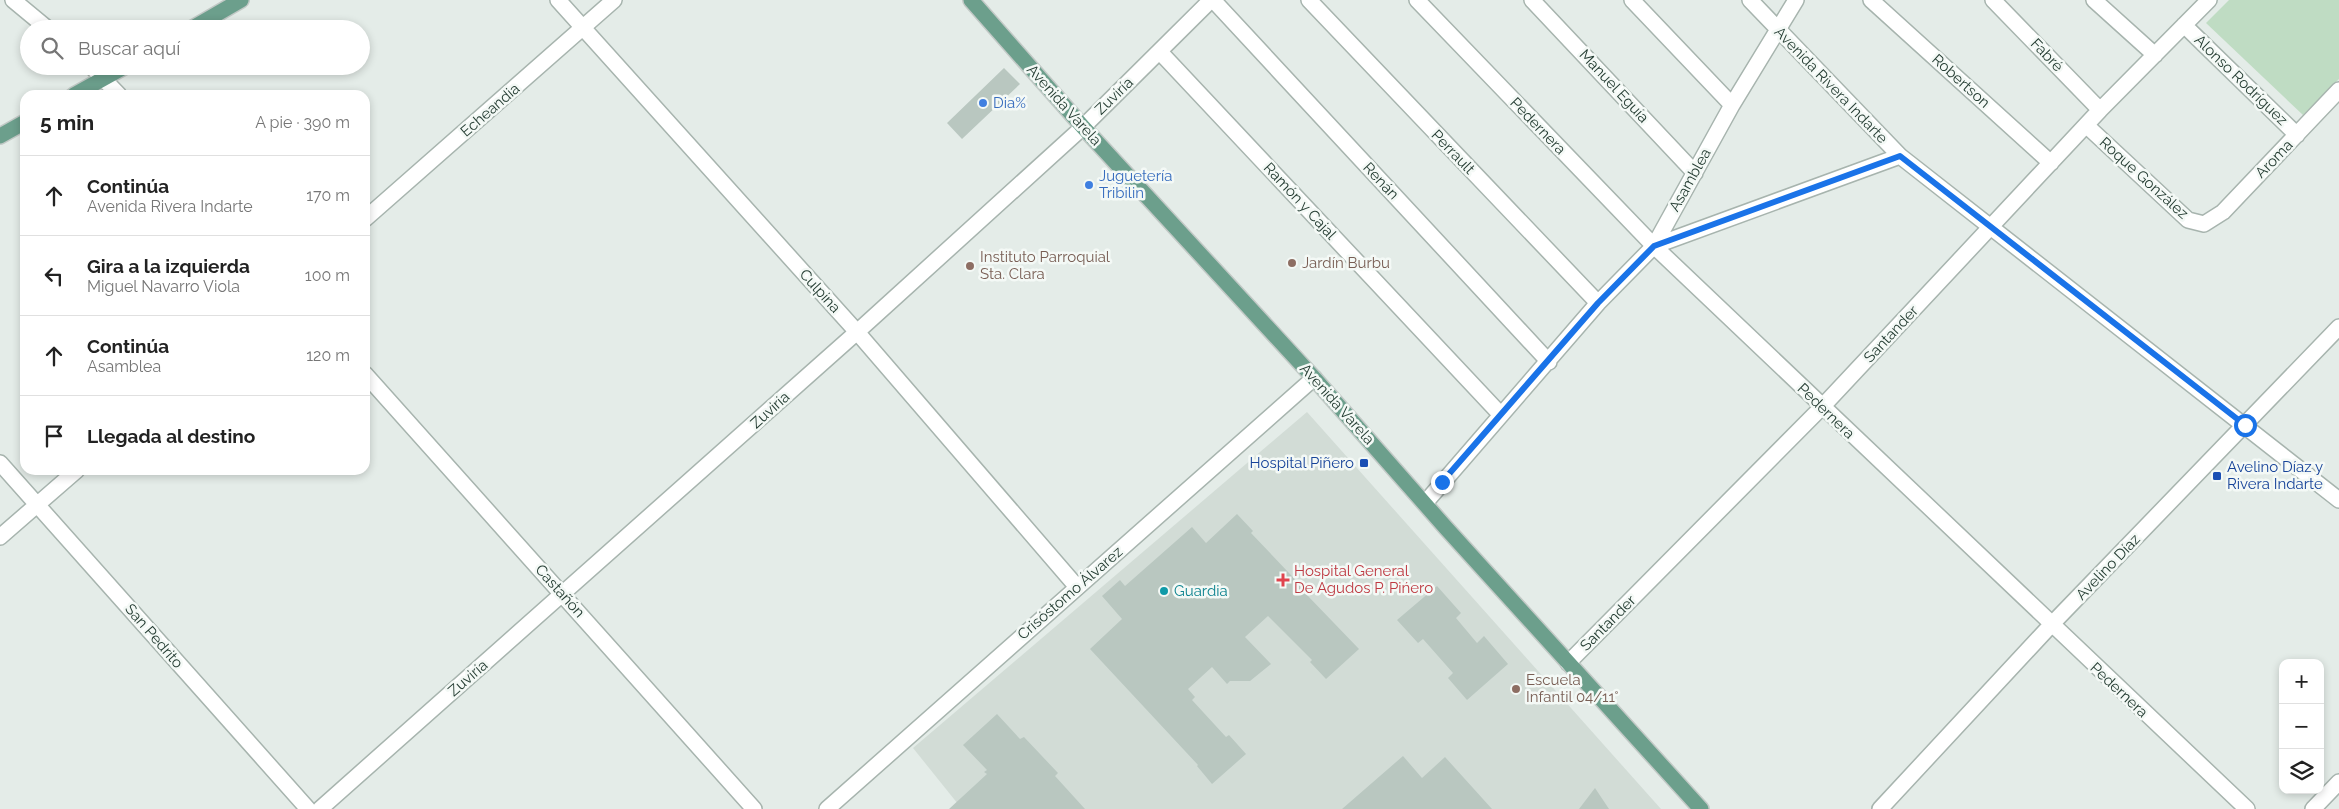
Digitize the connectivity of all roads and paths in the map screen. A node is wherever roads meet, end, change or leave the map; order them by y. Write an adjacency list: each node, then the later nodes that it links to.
1 (241, 0): 18 (main road)
2 (558, 0): 20 (street, Culpina)
3 (614, 0): 20 (street, Echeandia)
4 (971, 0): 34 (main road, Avenida Varela)
5 (1212, 0): 22 (street, Zuviría); 47 (street, Renán)
6 (1309, 0): 44 (street, Perrault)
7 (1417, 0): 43 (street, Pedernera)
8 (1532, 0): 39 (street, Manuel Eguía)
9 (1632, 0): 30 (street)
10 (1750, 0): 21 (street, Avenida Rivera Indarte)
11 (1796, 0): 21 (street, Asamblea)
12 (1871, 0): 38 (street, Robertson)
13 (1993, 0): 31 (street, Fabré)
14 (2094, 0): 23 (street)
15 (2209, 0): 19 (street, Santander)
16 (18, 2): 17 (street)
17 (38, 20)
18 (207, 20)
19 (2184, 25): 23 (street, Santander); 35 (street, Alonso Rodríguez)
20 (584, 28): 40 (street, Echeandia); 46 (street, Culpina)
21 (1778, 29): 30 (street, Asamblea); 37 (street, Avenida Rivera Indarte)
22 (1160, 52): 34 (street, Zuviría); 51 (street, Ramón y Cajal)
23 (2155, 55): 31 (street, Santander)
24 (101, 75): 26 (street)
25 (110, 75): 26 (main road)
26 (104, 78): 27 (main road); 28 (street)
27 (83, 90)
28 (115, 90)
29 (2339, 90): 35 (street, Aroma)
30 (1732, 105): 39 (street, Asamblea)
31 (2100, 110): 33 (street, Santander)
32 (20, 125): 36 (main road)
33 (2087, 126): 38 (street, Santander); 41 (street, Roque González)
34 (1083, 127): 46 (street, Zuviría); 48 (main road, Avenida Varela)
35 (2297, 135): 41 (street, Aroma)
36 (0, 136)
37 (1900, 156): 42 (street, Avenida Rivera Indarte); 43 (street)
38 (2051, 163): 42 (street, Santander)
39 (1695, 173): 43 (street, Asamblea)
40 (370, 215)
41 (2204, 224)
42 (1990, 228): 50 (street, Santander); 52 (street, Avenida Rivera Indarte)
43 (1654, 246): 44 (street, Asamblea); 50 (street, Pedernera)
44 (1598, 303): 47 (street, Asamblea)
45 (2339, 327): 52 (street, Avelino Díaz)
46 (857, 332): 59 (street, Culpina); 60 (street, Zuviría)
47 (1549, 362): 51 (street, Asamblea)
48 (1314, 378): 56 (main road, Avenida Varela); 59 (street, Crisóstomo Álvarez)
49 (370, 380): 60 (street, Castañón)
50 (1822, 408): 61 (street, Pedernera); 62 (street, Santander)
51 (1501, 415): 56 (street, Asamblea)
52 (2245, 425): 55 (street, Avenida Rivera Indarte); 61 (street, Avelino Díaz)
53 (0, 463): 57 (street, San Pedrito)
54 (70, 475): 57 (street)
55 (2339, 500)
56 (1425, 503): 62 (main road, Avenida Varela)
57 (38, 504): 58 (street); 64 (street, San Pedrito)
58 (0, 537)
59 (1077, 587): 67 (street, Crisóstomo Álvarez)
60 (563, 594): 65 (street, Zuviría); 66 (street, Castañón)
61 (2051, 625): 69 (street, Avelino Díaz); 70 (street, Pedernera)
62 (1568, 663): 68 (main road, Avenida Varela)
63 (2339, 782): 71 (street)
64 (308, 809)
65 (320, 809)
66 (754, 809)
67 (827, 809)
68 (1701, 809)
69 (1880, 809)
70 (2247, 809)
71 (2313, 809)

